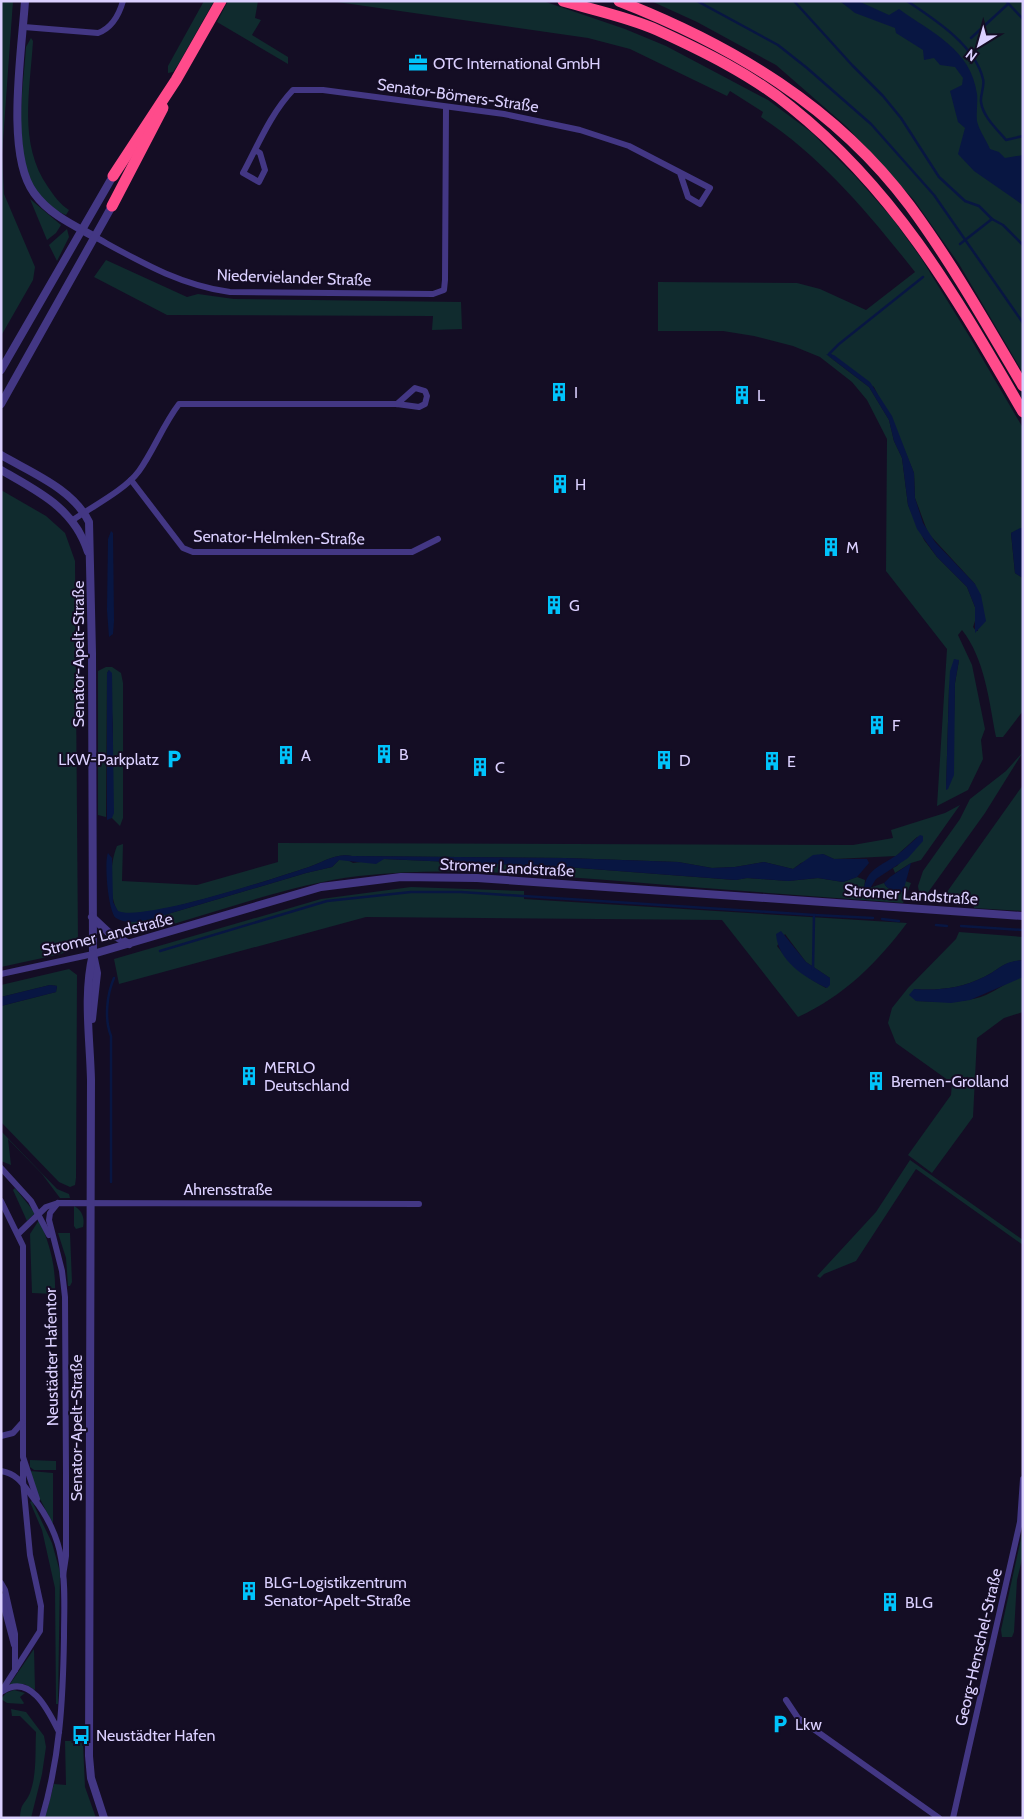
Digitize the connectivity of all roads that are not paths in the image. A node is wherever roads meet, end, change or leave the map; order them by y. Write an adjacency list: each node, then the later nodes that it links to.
1 (25, 1): 8 (street)
2 (123, 1): 8 (street)
3 (221, 1): 9 (highway)
4 (563, 1): 7 (highway)
5 (572, 1): 7 (highway)
6 (619, 1): 18 (highway)
7 (588, 9): 21 (highway)
8 (24, 28): 15 (street)
9 (176, 80): 13 (highway); 14 (highway)
10 (446, 107): 11 (street, Senator-Bömers-Straße); 12 (street, Senator-Bömers-Straße); 16 (street, Niedervielander Straße)
11 (255, 150): 11 (street, Senator-Bömers-Straße)
12 (680, 173): 12 (street, Senator-Bömers-Straße)
13 (114, 176): 15 (street)
14 (112, 206): 16 (street)
15 (81, 230): 16 (street); 17 (street)
16 (95, 237): 19 (street)
17 (1, 370)
18 (1023, 386)
19 (1, 404)
20 (397, 404): 24 (street)
21 (1023, 412)
22 (1, 455): 25 (street)
23 (1, 470): 26 (street, Senator-Apelt-Straße)
24 (131, 480): 25 (street); 27 (street, Senator-Helmken-Straße)
25 (84, 512): 26 (street); 28 (street, Senator-Apelt-Straße)
26 (73, 520): 28 (street, Senator-Apelt-Straße)
27 (438, 539)
28 (91, 563): 30 (street, Senator-Apelt-Straße)
29 (1023, 916): 31 (street, Stromer Landstraße)
30 (92, 917): 31 (street); 32 (street, Senator-Apelt-Straße)
31 (129, 944): 32 (street, Stromer Landstraße)
32 (93, 954): 33 (street, Stromer Landstraße); 36 (street, Senator-Apelt-Straße)
33 (1, 974)
34 (1, 1168): 39 (street, Neustädter Hafentor)
35 (1, 1201): 40 (street, Neustädter Hafentor)
36 (90, 1202): 37 (street, Ahrensstraße); 38 (street, Ahrensstraße); 58 (street, Senator-Apelt-Straße)
37 (58, 1203): 39 (street, Ahrensstraße); 41 (street, Neustädter Hafentor)
38 (420, 1204)
39 (39, 1214): 40 (street, Ahrensstraße); 41 (street, Neustädter Hafentor)
40 (18, 1234): 42 (street, Neustädter Hafentor)
41 (58, 1254): 49 (street, Neustädter Hafentor)
42 (22, 1423): 43 (street); 44 (street, Neustädter Hafentor)
43 (1, 1436)
44 (23, 1457): 47 (street); 48 (street, Neustädter Hafentor)
45 (1, 1472): 47 (street)
46 (1022, 1480): 60 (street, Georg-Henschel-Straße)
47 (23, 1481): 48 (street); 53 (street)
48 (39, 1505): 49 (street)
49 (63, 1576): 56 (street)
50 (1, 1584): 52 (street)
51 (1, 1596): 52 (street)
52 (15, 1650): 53 (street)
53 (15, 1671): 54 (street)
54 (1, 1692): 56 (street)
55 (786, 1700): 59 (street)
56 (60, 1733): 57 (street)
57 (42, 1818)
58 (104, 1818)
59 (939, 1818)
60 (953, 1818)

